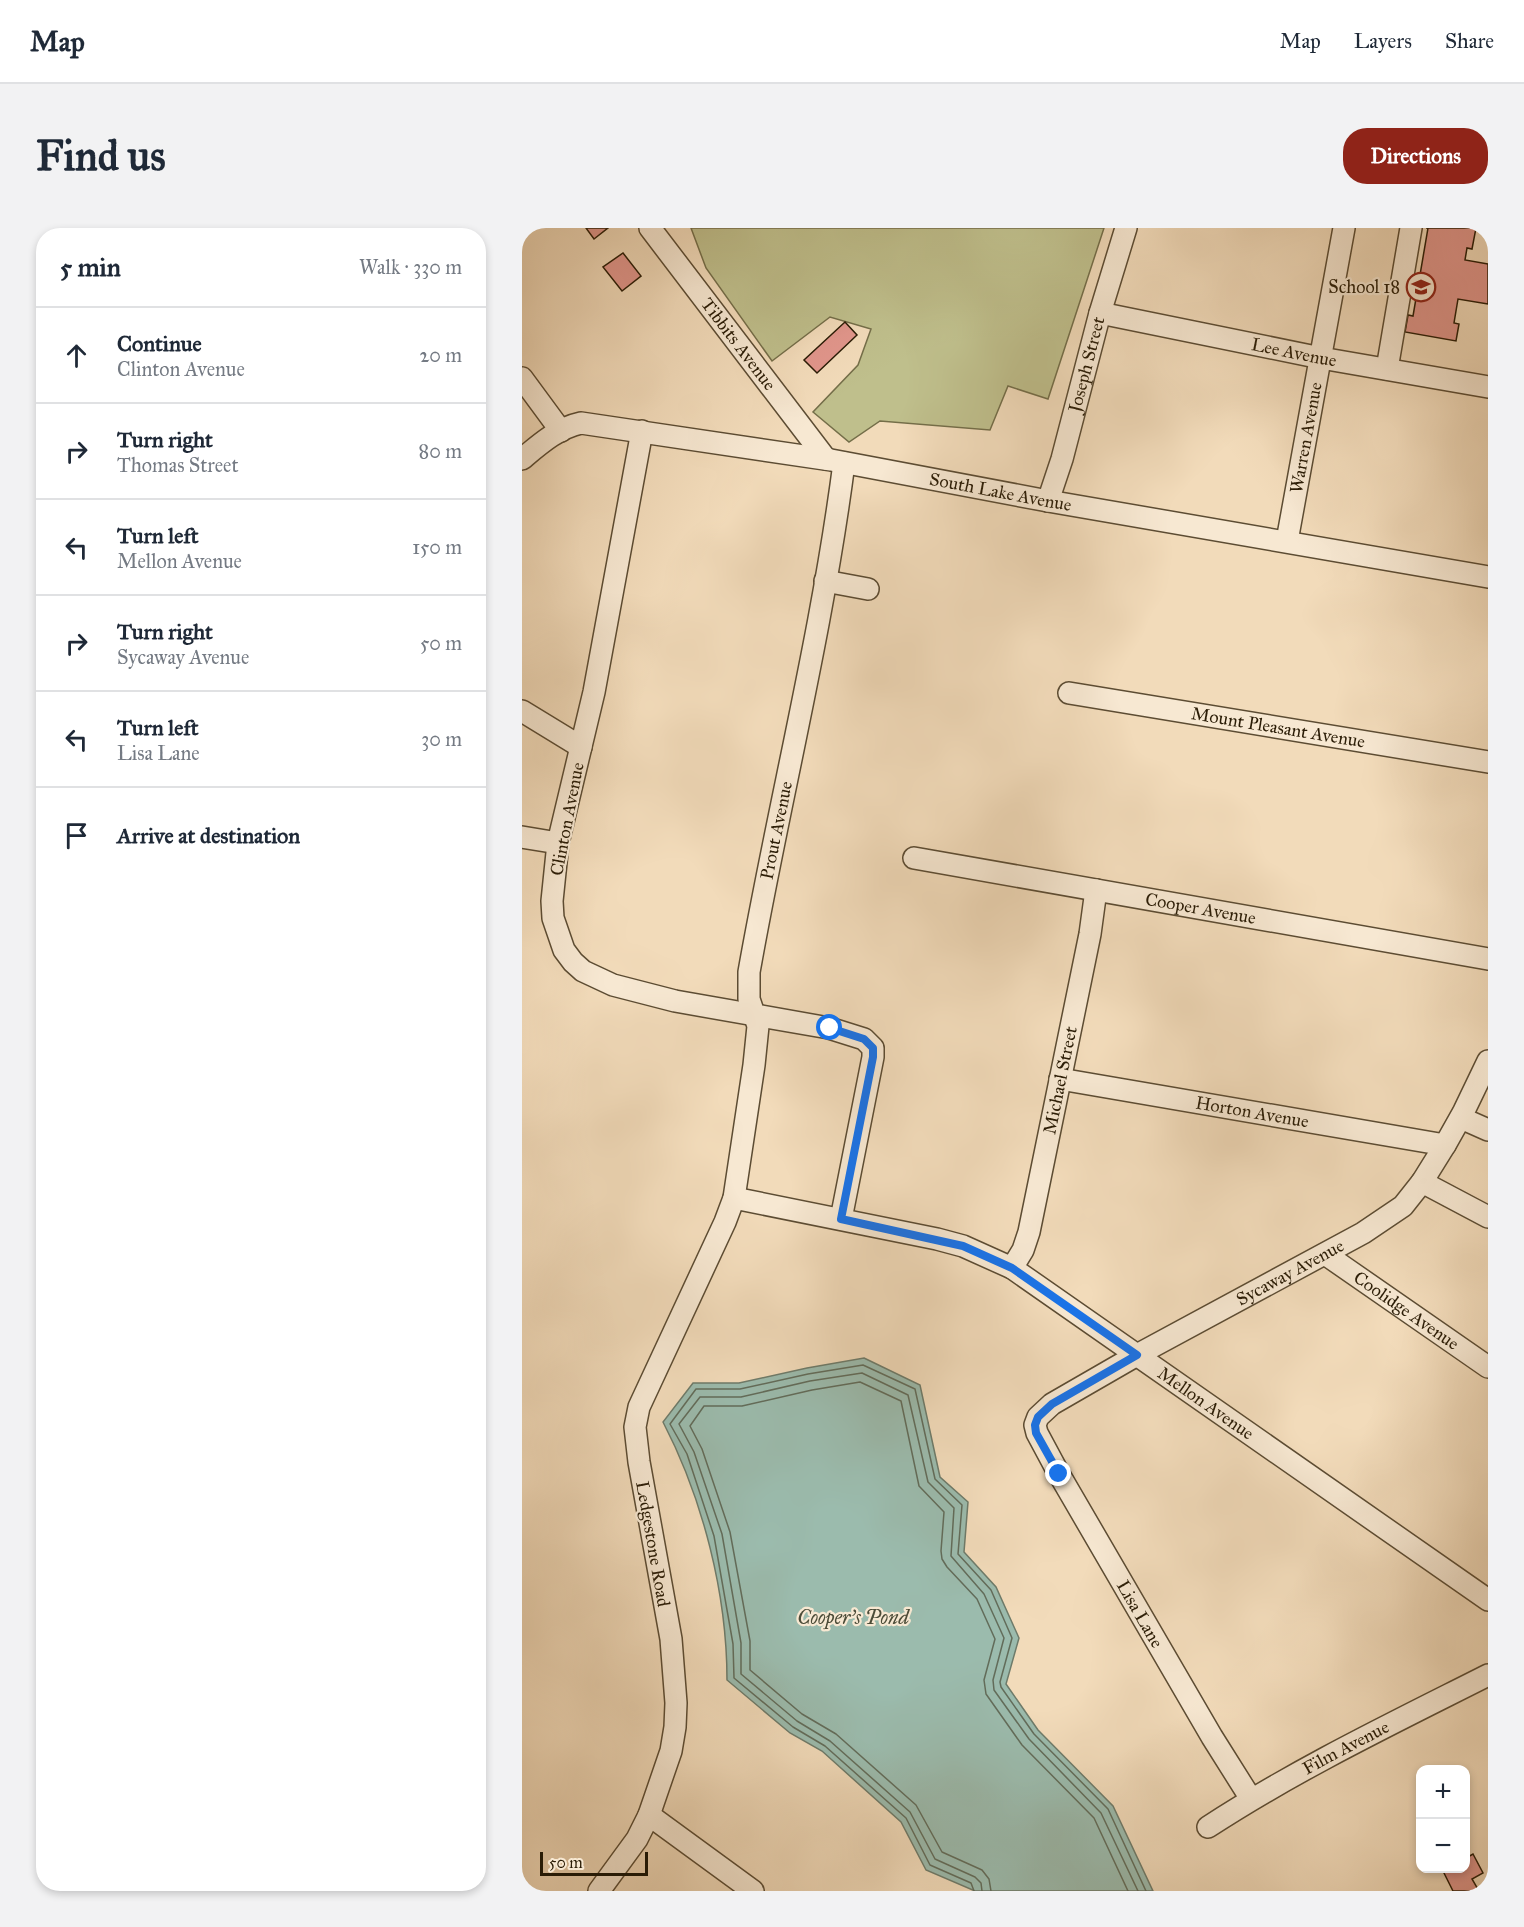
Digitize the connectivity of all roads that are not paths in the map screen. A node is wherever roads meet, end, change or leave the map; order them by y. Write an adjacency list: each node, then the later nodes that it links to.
1 (650, 228): 13 (street, Tibbits Avenue)
2 (1126, 228): 5 (street, Joseph Street)
3 (1344, 228): 6 (street, Warren Avenue)
4 (1411, 228): 7 (street)
5 (1100, 313): 6 (street, Lee Avenue); 14 (street, Joseph Street)
6 (1321, 358): 7 (street, Lee Avenue); 15 (street, Warren Avenue)
7 (1387, 369): 9 (street, Lee Avenue)
8 (522, 378): 10 (street)
9 (1488, 387)
10 (561, 430): 11 (street, South Lake Avenue); 12 (street, South Lake Avenue)
11 (642, 431): 13 (street, South Lake Avenue); 21 (street, Clinton Avenue)
12 (522, 459)
13 (835, 461): 14 (street, South Lake Avenue); 17 (street, Prout Avenue)
14 (1048, 501): 15 (street, South Lake Avenue)
15 (1287, 541): 16 (street, South Lake Avenue)
16 (1488, 576)
17 (825, 581): 18 (street); 28 (street, Prout Avenue)
18 (868, 589)
19 (1069, 693): 22 (street, Mount Pleasant Avenue)
20 (522, 711): 21 (street)
21 (581, 747): 24 (street, Clinton Avenue)
22 (1488, 762)
23 (522, 837): 24 (street)
24 (558, 843): 28 (street, Clinton Avenue)
25 (914, 858): 26 (street, Cooper Avenue)
26 (1096, 890): 27 (street, Cooper Avenue); 30 (street, Michael Street)
27 (1488, 959)
28 (754, 1014): 35 (street, Prout Avenue); 37 (street, Clinton Avenue)
29 (1488, 1061): 31 (street, Sycaway Avenue)
30 (1060, 1079): 33 (street, Horton Avenue); 39 (street, Michael Street)
31 (1461, 1118): 32 (street); 33 (street, Sycaway Avenue)
32 (1488, 1130)
33 (1445, 1145): 34 (street, Sycaway Avenue)
34 (1422, 1182): 36 (street); 38 (street, Sycaway Avenue)
35 (734, 1198): 37 (street, Mellon Avenue); 46 (street, Ledgestone Road)
36 (1488, 1217)
37 (841, 1219): 39 (street, Mellon Avenue)
38 (1325, 1254): 40 (street, Sycaway Avenue); 41 (street, Coolidge Avenue)
39 (1012, 1268): 40 (street, Mellon Avenue)
40 (1137, 1355): 42 (street, Sycaway Avenue); 43 (street, Mellon Avenue)
41 (1488, 1366)
42 (1035, 1425): 45 (street, Lisa Lane)
43 (1488, 1600)
44 (1488, 1675): 45 (street, Film Avenue)
45 (1251, 1799): 47 (street, Film Avenue)
46 (649, 1815): 48 (street, Ledgestone Road); 49 (street)
47 (1208, 1827)
48 (599, 1891)
49 (753, 1891)

